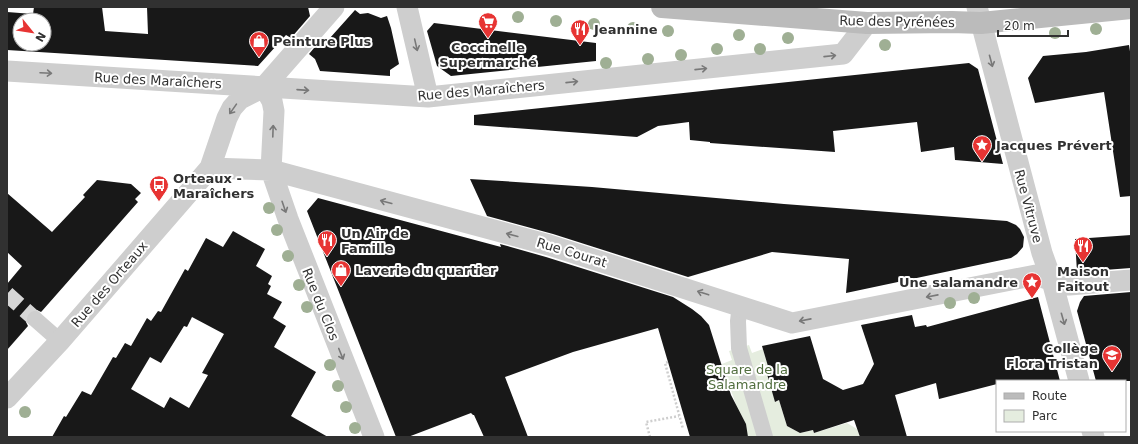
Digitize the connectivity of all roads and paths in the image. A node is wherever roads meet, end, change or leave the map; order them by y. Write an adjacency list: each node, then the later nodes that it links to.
1 (334, 7): 8 (street, Rue des Orteaux)
2 (407, 7): 9 (street, one-way to 9)
3 (662, 7): 6 (main road, Rue des Pyrénées)
4 (1131, 8): 5 (main road, Rue des Pyrénées)
5 (979, 15): 6 (main road, Rue des Pyrénées); 13 (street, Rue Vitruve, one-way to 13)
6 (867, 23): 9 (street, Rue des Maraîchers, one-way to 6)
7 (7, 71): 8 (street, Rue des Maraîchers, one-way to 8)
8 (264, 87): 9 (street, Rue des Maraîchers, one-way to 9); 10 (street, Rue des Orteaux, one-way to 10); 11 (street, one-way to 8)
9 (428, 97)
10 (210, 168): 11 (street); 16 (street, Rue des Orteaux)
11 (271, 170): 14 (street, Rue Courat, one-way to 11); 22 (street, Rue du Clos, one-way to 22)
12 (1131, 280): 13 (street, Rue Courat)
13 (1052, 281): 14 (street, Rue Courat, one-way to 14); 18 (street, Rue Vitruve, one-way to 18)
14 (740, 305): 24 (street)
15 (35, 319): 16 (street)
16 (60, 341): 19 (street, Rue des Orteaux)
17 (668, 362): 20 (path)
18 (1079, 380)
19 (7, 398)
20 (679, 416): 21 (path); 23 (path)
21 (683, 430)
22 (374, 437)
23 (650, 437)
24 (765, 437)

